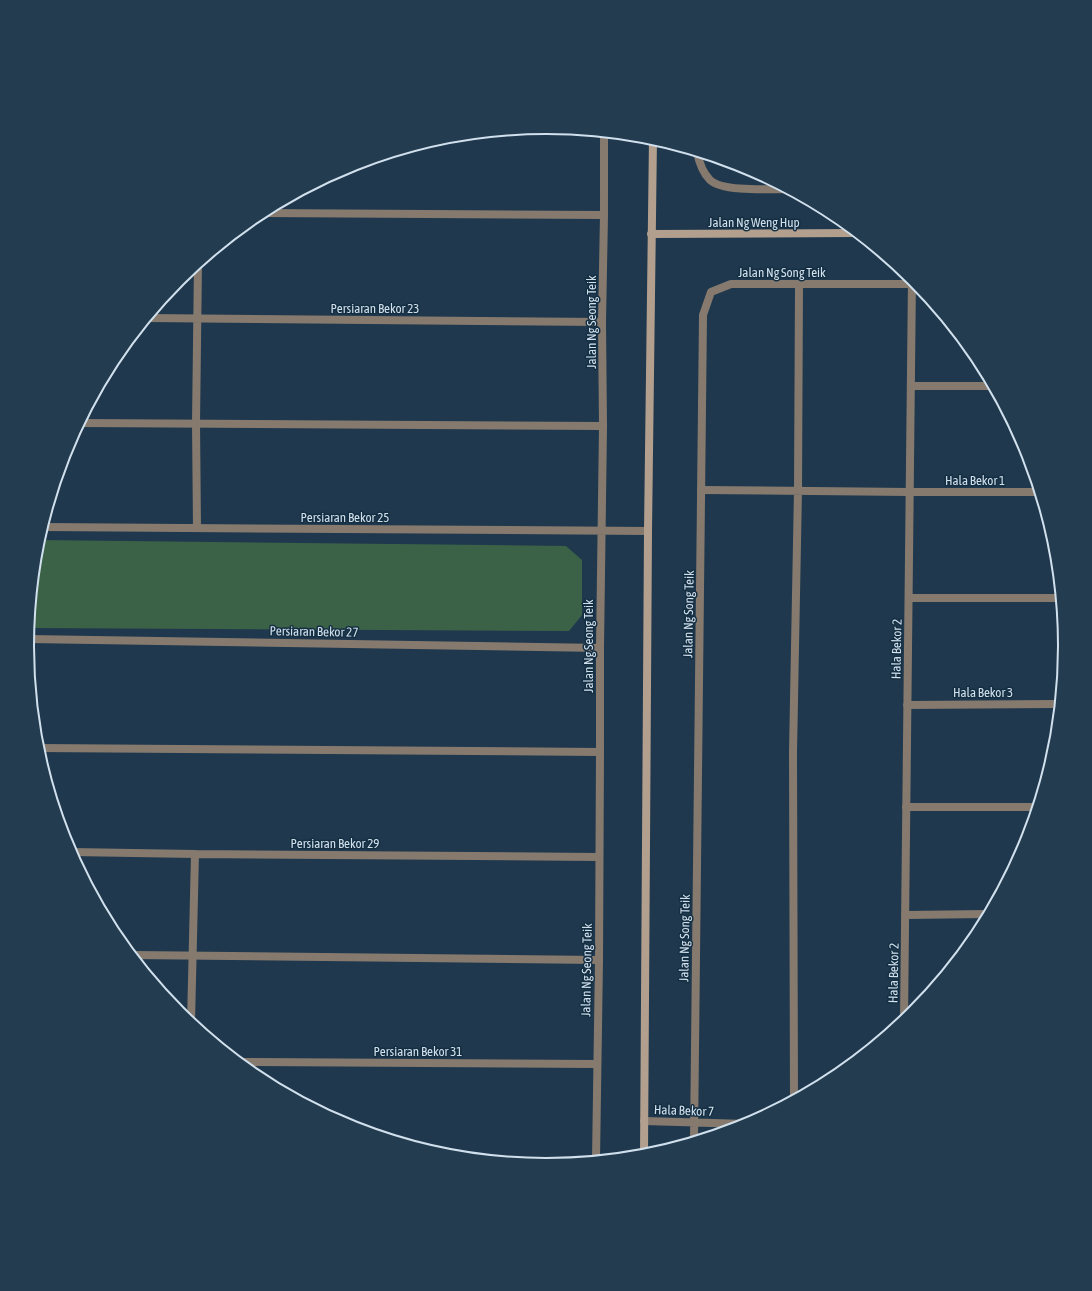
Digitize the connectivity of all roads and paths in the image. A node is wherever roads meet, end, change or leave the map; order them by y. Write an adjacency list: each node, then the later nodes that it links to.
1 (604, 137): 6 (street, Jalan Ng Seong Teik)
2 (653, 145): 8 (main road)
3 (698, 157): 4 (street)
4 (778, 189)
5 (273, 213): 6 (street)
6 (604, 215): 15 (street, Jalan Ng Seong Teik)
7 (849, 233): 8 (main road, Jalan Ng Weng Hup)
8 (651, 234): 28 (main road)
9 (198, 270): 14 (street)
10 (907, 282): 11 (street, Jalan Ng Song Teik)
11 (799, 284): 21 (street, Jalan Ng Song Teik); 22 (street)
12 (914, 289): 16 (street, Hala Bekor 2)
13 (153, 318): 14 (street, Persiaran Bekor 23)
14 (196, 318): 15 (street, Persiaran Bekor 23); 19 (street)
15 (602, 322): 20 (street, Jalan Ng Seong Teik)
16 (911, 386): 17 (street); 23 (street, Hala Bekor 2)
17 (987, 386)
18 (85, 423): 19 (street)
19 (196, 423): 20 (street); 26 (street)
20 (603, 426): 27 (street, Jalan Ng Seong Teik)
21 (701, 490): 22 (street, Hala Bekor 1); 53 (street, Jalan Ng Song Teik)
22 (798, 490): 23 (street, Hala Bekor 1); 51 (street)
23 (910, 492): 24 (street, Hala Bekor 1); 29 (street, Hala Bekor 2)
24 (1034, 492)
25 (48, 527): 26 (street, Persiaran Bekor 25)
26 (196, 528): 27 (street, Persiaran Bekor 25)
27 (600, 531): 28 (street, Persiaran Bekor 25); 32 (street, Jalan Ng Seong Teik)
28 (648, 531): 52 (main road)
29 (909, 598): 30 (street); 34 (street, Hala Bekor 2)
30 (1056, 598)
31 (34, 639): 32 (street, Persiaran Bekor 27)
32 (600, 648): 36 (street, Jalan Ng Seong Teik)
33 (1055, 704): 34 (street, Hala Bekor 3)
34 (908, 705): 37 (street, Hala Bekor 2)
35 (45, 748): 36 (street)
36 (600, 752): 41 (street, Jalan Ng Seong Teik)
37 (906, 807): 38 (street); 43 (street, Hala Bekor 2)
38 (1032, 807)
39 (78, 852): 40 (street, Persiaran Bekor 29)
40 (195, 854): 41 (street, Persiaran Bekor 29); 45 (street)
41 (599, 857): 46 (street, Jalan Ng Seong Teik)
42 (982, 914): 43 (street)
43 (905, 916): 47 (street, Hala Bekor 2)
44 (139, 955): 45 (street)
45 (192, 956): 46 (street); 48 (street)
46 (599, 960): 50 (street, Jalan Ng Seong Teik)
47 (905, 1011)
48 (191, 1015)
49 (249, 1062): 50 (street, Persiaran Bekor 31)
50 (597, 1064): 57 (street, Jalan Ng Seong Teik)
51 (794, 1093)
52 (644, 1121): 53 (street, Hala Bekor 7); 56 (main road)
53 (694, 1122): 54 (street, Hala Bekor 7); 55 (street, Jalan Ng Song Teik)
54 (730, 1123)
55 (694, 1135)
56 (644, 1148)
57 (596, 1154)

